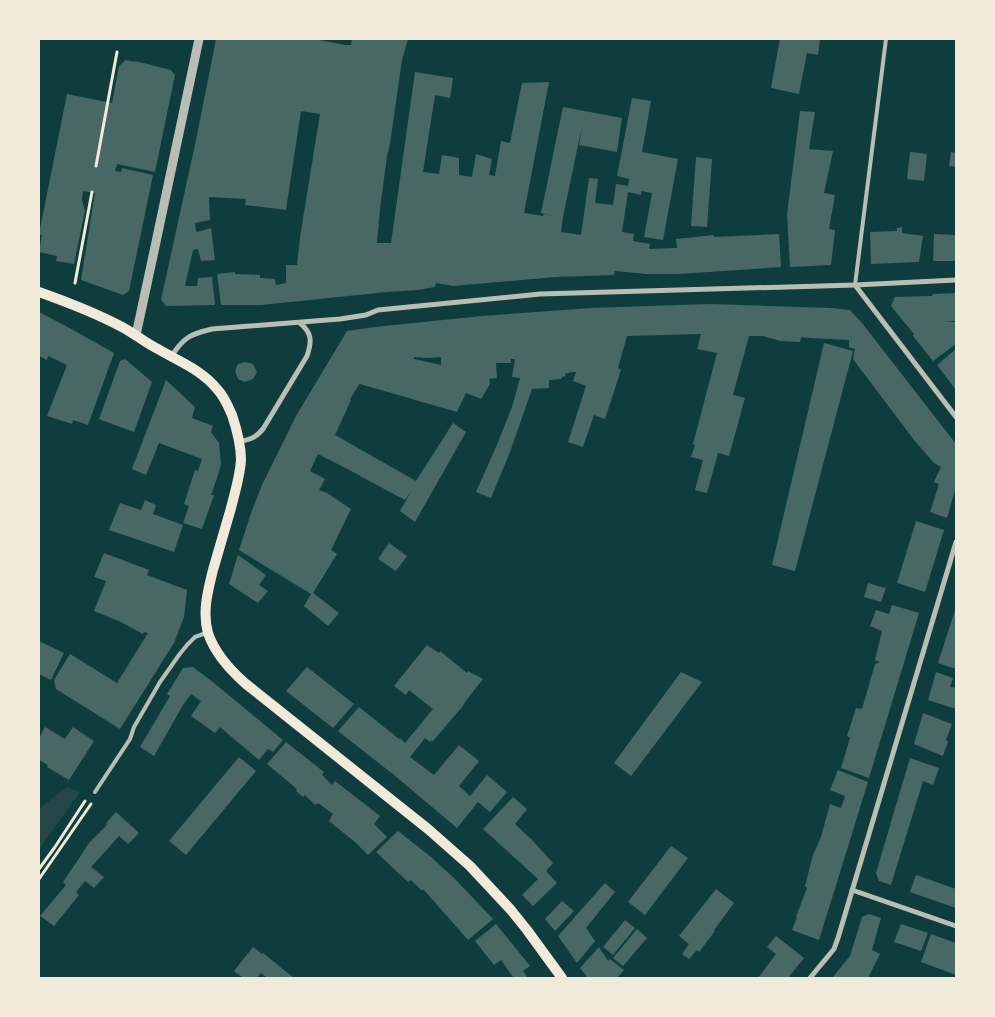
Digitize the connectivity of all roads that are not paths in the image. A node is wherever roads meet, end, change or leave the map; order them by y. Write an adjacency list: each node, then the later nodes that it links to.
1 (198, 39): 7 (street)
2 (886, 39): 4 (lane)
3 (956, 280): 4 (street)
4 (856, 285): 6 (street); 9 (street)
5 (39, 292): 7 (main road)
6 (300, 323): 8 (street); 10 (street)
7 (136, 335): 8 (main road)
8 (171, 357): 10 (main road)
9 (956, 417)
10 (240, 442): 12 (main road)
11 (956, 542): 14 (street)
12 (208, 632): 13 (lane); 16 (main road)
13 (95, 792)
14 (852, 890): 15 (street); 17 (street)
15 (956, 926)
16 (562, 978)
17 (810, 978)

